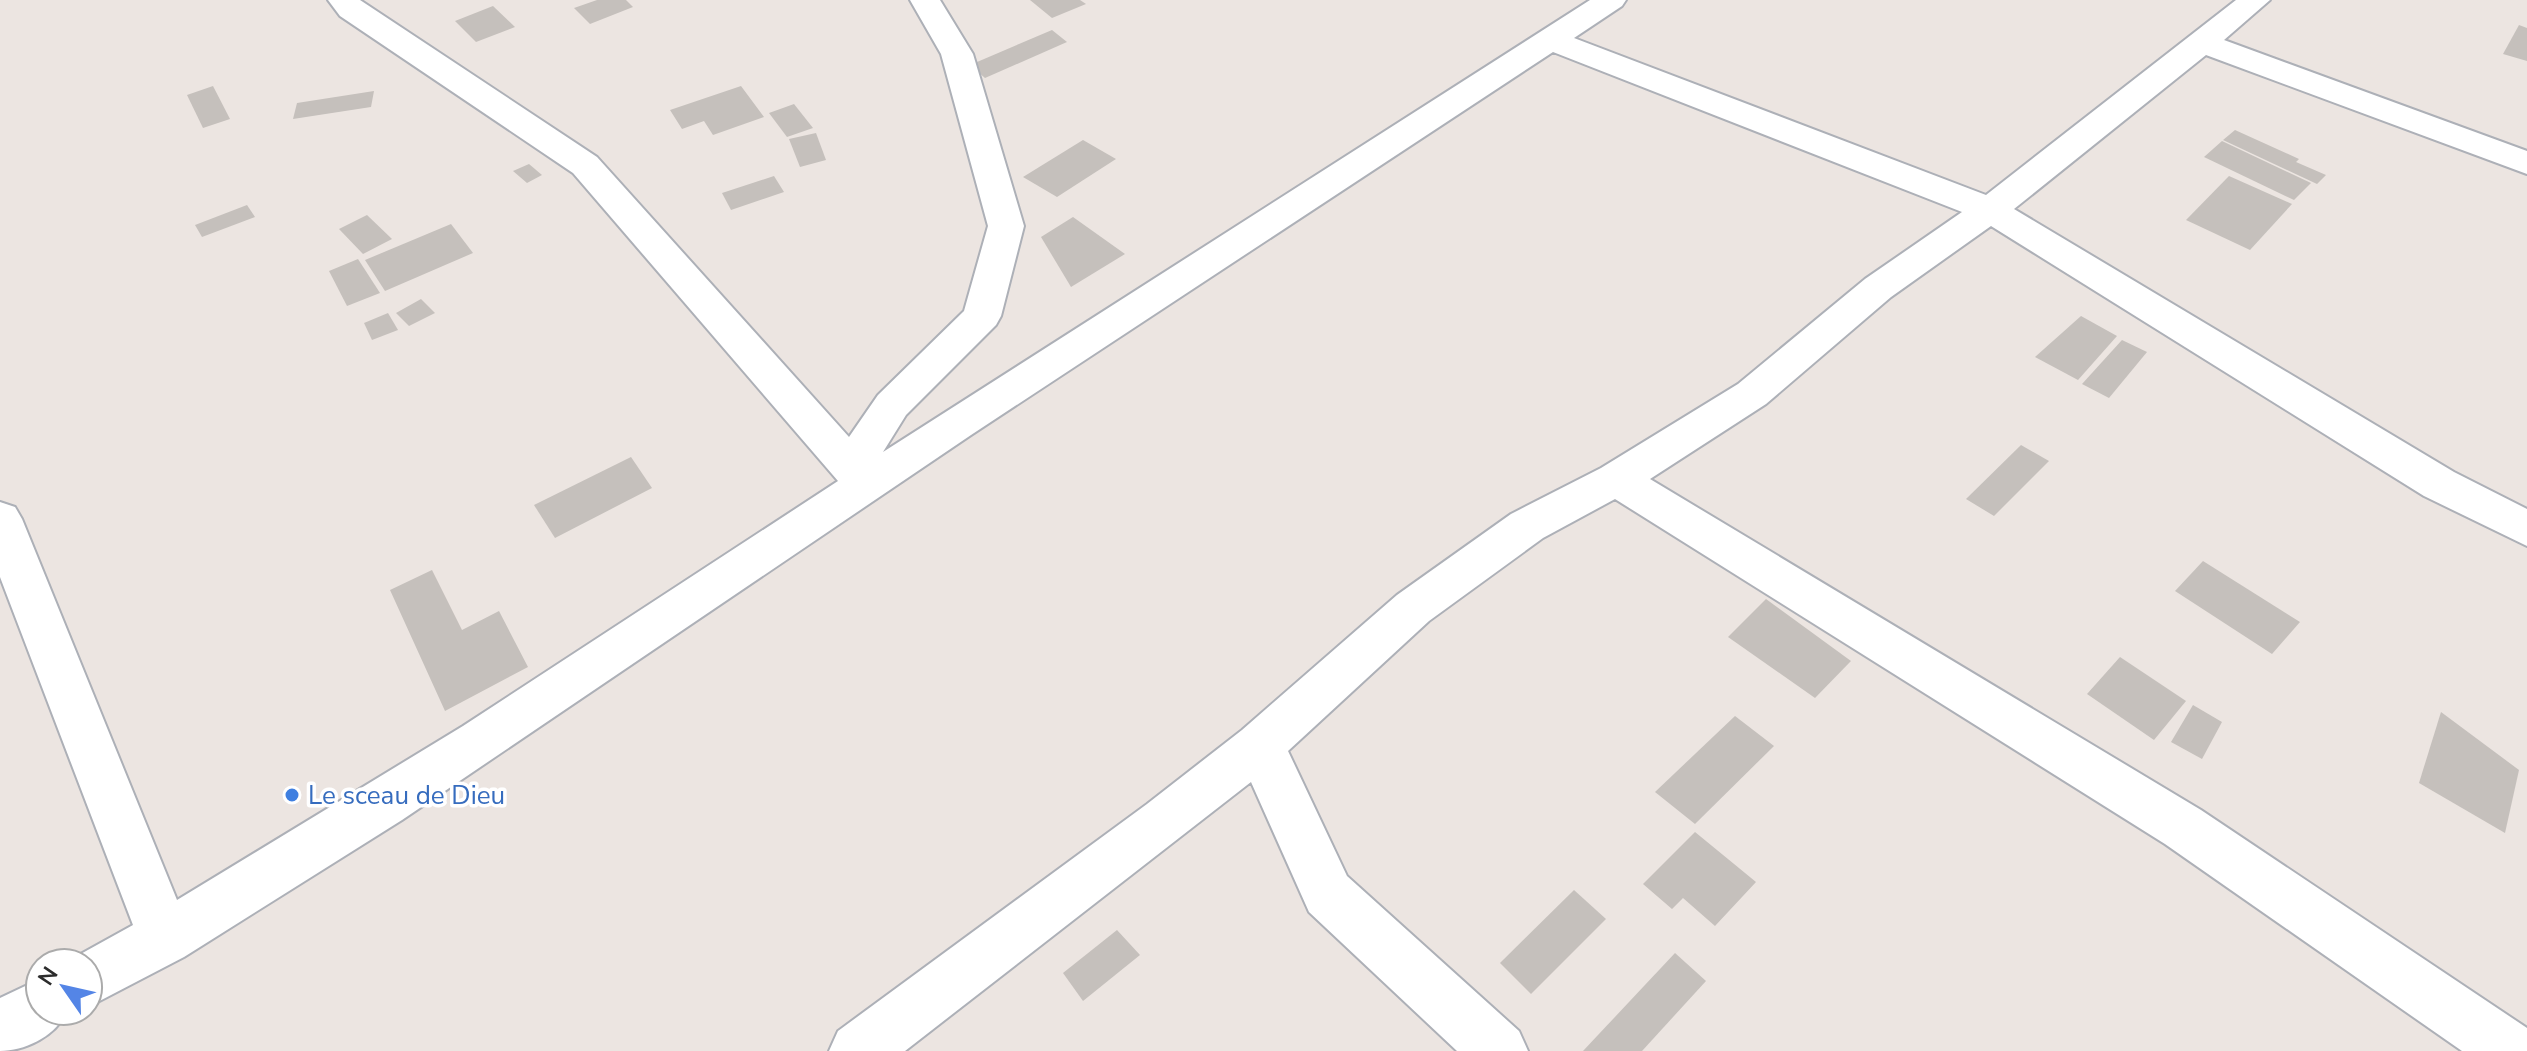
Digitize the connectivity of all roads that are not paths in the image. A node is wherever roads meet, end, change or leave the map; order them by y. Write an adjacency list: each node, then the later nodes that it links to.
1 (343, 0): 9 (street)
2 (925, 0): 9 (street)
3 (1611, 0): 5 (street)
4 (2255, 0): 6 (street)
5 (1550, 40): 8 (street); 9 (street)
6 (2203, 43): 7 (street); 8 (street)
7 (2527, 163)
8 (1990, 210): 10 (street); 12 (street)
9 (858, 476): 14 (street)
10 (1616, 479): 13 (street); 20 (street)
11 (0, 519): 14 (street)
12 (2527, 529)
13 (1260, 745): 18 (street); 19 (street)
14 (165, 938): 15 (street)
15 (104, 971)
16 (24, 1016): 17 (street)
17 (0, 1029)
18 (858, 1051)
19 (1499, 1051)
20 (2511, 1051)

